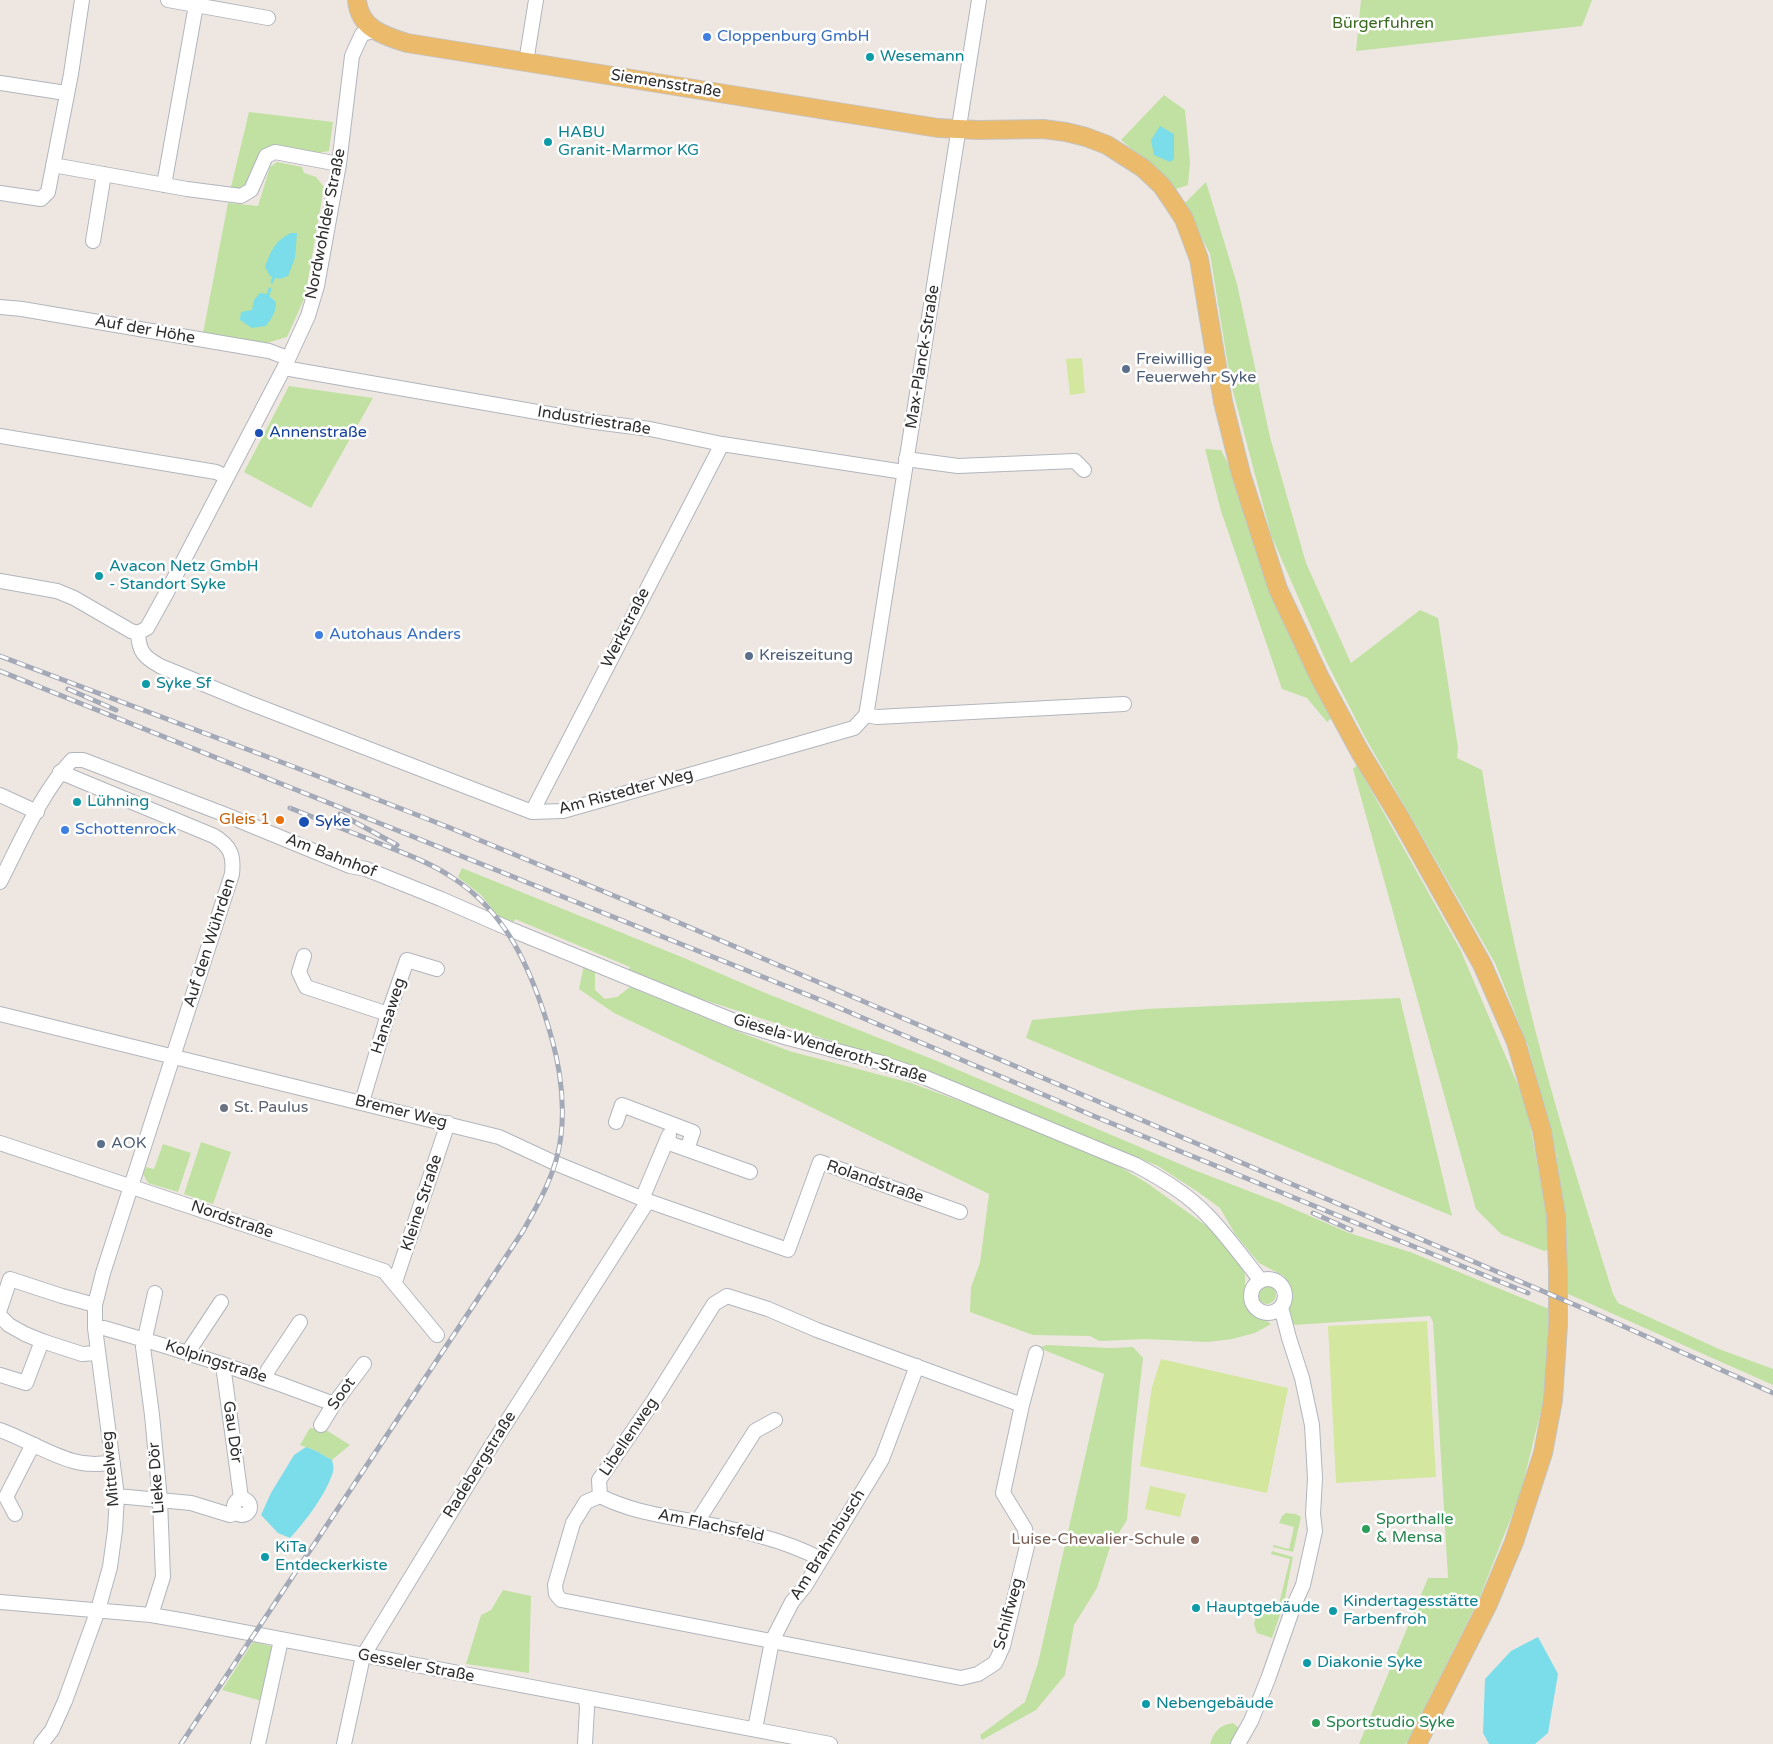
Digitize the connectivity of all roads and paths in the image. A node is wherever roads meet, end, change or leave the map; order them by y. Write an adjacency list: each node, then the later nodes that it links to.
1 (82, 0): 11 (street)
2 (168, 0): 6 (street)
3 (356, 0): 8 (main road)
4 (536, 0): 9 (street)
5 (979, 0): 12 (street, Max-Planck-Straße)
6 (196, 5): 7 (street); 16 (street)
7 (268, 18)
8 (374, 31): 9 (main road, Siemensstraße); 13 (street, Nordwohlder Straße)
9 (526, 62): 12 (main road, Siemensstraße)
10 (0, 82): 11 (street)
11 (66, 93): 14 (street)
12 (959, 129): 23 (street, Max-Planck-Straße); 103 (main road, Siemensstraße)
13 (339, 164): 16 (street); 20 (street, Nordwohlder Straße)
14 (53, 165): 15 (street); 17 (street)
15 (104, 174): 16 (street); 18 (street)
16 (164, 185)
17 (0, 193)
18 (93, 241)
19 (0, 307): 20 (street, Auf der Höhe)
20 (286, 363): 22 (street, Industriestraße); 25 (street, Nordwohlder Straße)
21 (0, 436): 25 (street)
22 (722, 444): 23 (street, Industriestraße); 33 (street, Werkstraße)
23 (905, 466): 24 (street, Industriestraße); 29 (street, Max-Planck-Straße)
24 (1084, 470)
25 (227, 477): 27 (street, Nordwohlder Straße)
26 (0, 581): 27 (street)
27 (138, 633): 33 (street, Am Ristedter Weg)
28 (1124, 704): 29 (street)
29 (866, 715): 33 (street, Am Ristedter Weg)
30 (60, 772): 32 (street); 35 (street, Am Bahnhof); 40 (street, Auf den Wührden)
31 (0, 795): 32 (street)
32 (37, 812): 34 (street)
33 (532, 812)
34 (0, 882)
35 (504, 927): 53 (street, Giesela-Wenderoth-Straße)
36 (304, 956): 39 (street)
37 (437, 969): 39 (street, Hansaweg)
38 (0, 1014): 40 (street, Bremer Weg)
39 (388, 1014): 41 (street, Hansaweg)
40 (173, 1056): 41 (street, Bremer Weg); 49 (street, Auf den Wührden)
41 (362, 1102): 43 (street, Bremer Weg)
42 (616, 1122): 44 (street)
43 (448, 1123): 50 (street, Bremer Weg); 54 (street, Kleine Straße)
44 (672, 1125): 45 (street, Radebergstraße); 47 (street)
45 (666, 1142): 47 (street); 50 (street, Radebergstraße)
46 (0, 1143): 49 (street, Nordstraße)
47 (687, 1149): 48 (street)
48 (750, 1172)
49 (131, 1186): 54 (street, Nordstraße); 57 (street, Mittelweg)
50 (645, 1200): 52 (street, Bremer Weg); 92 (street, Radebergstraße)
51 (960, 1212): 52 (street, Rolandstraße)
52 (788, 1250)
53 (1260, 1281): 59 (street); 59 (street)
54 (395, 1282): 63 (street, Nordstraße)
55 (155, 1293): 64 (street, Lieke Dör)
56 (220, 1302): 66 (street)
57 (95, 1305): 58 (street); 62 (street, Mittelweg)
58 (0, 1309)
59 (1275, 1310): 94 (street)
60 (0, 1316): 65 (street)
61 (300, 1322): 73 (street)
62 (95, 1328): 64 (street, Kolpingstraße); 67 (street, Mittelweg)
63 (437, 1335)
64 (145, 1340): 66 (street, Kolpingstraße); 83 (street, Lieke Dör)
65 (42, 1341): 67 (street); 72 (street)
66 (188, 1352): 70 (street, Kolpingstraße)
67 (98, 1353): 80 (street, Mittelweg)
68 (1036, 1353): 75 (street, Schilfweg)
69 (364, 1364): 74 (street, Soot)
70 (223, 1365): 73 (street, Kolpingstraße); 83 (street, Gau Dör)
71 (917, 1366): 75 (street); 82 (street, Libellenweg); 86 (street, Am Brahmbusch)
72 (0, 1375)
73 (266, 1378): 74 (street, Kolpingstraße)
74 (334, 1404): 77 (street, Soot)
75 (1022, 1405): 91 (street, Schilfweg)
76 (775, 1420): 85 (street)
77 (321, 1424)
78 (0, 1430): 79 (street)
79 (35, 1445): 80 (street); 84 (street)
80 (113, 1463): 81 (street, Mittelweg)
81 (116, 1496): 83 (street); 88 (street, Mittelweg)
82 (600, 1496): 85 (street, Am Flachsfeld); 91 (street, Libellenweg)
83 (160, 1500): 89 (street, Lieke Dör)
84 (14, 1514)
85 (697, 1522): 86 (street, Am Flachsfeld)
86 (821, 1559): 91 (street, Am Brahmbusch)
87 (0, 1602): 88 (street, Gesseler Straße)
88 (98, 1610): 89 (street, Gesseler Straße); 96 (street, Mittelweg)
89 (151, 1616): 90 (street, Gesseler Straße)
90 (281, 1640): 92 (street, Gesseler Straße); 97 (street)
91 (772, 1640): 95 (street, Am Brahmbusch)
92 (363, 1656): 93 (street, Gesseler Straße); 98 (street, Radebergstraße)
93 (586, 1698): 95 (street, Gesseler Straße); 99 (street)
94 (1252, 1721): 101 (street); 102 (street)
95 (755, 1730): 100 (street, Gesseler Straße)
96 (41, 1744)
97 (258, 1744)
98 (344, 1744)
99 (585, 1744)
100 (830, 1744)
101 (1238, 1744)
102 (1247, 1744)
103 (1417, 1744)

